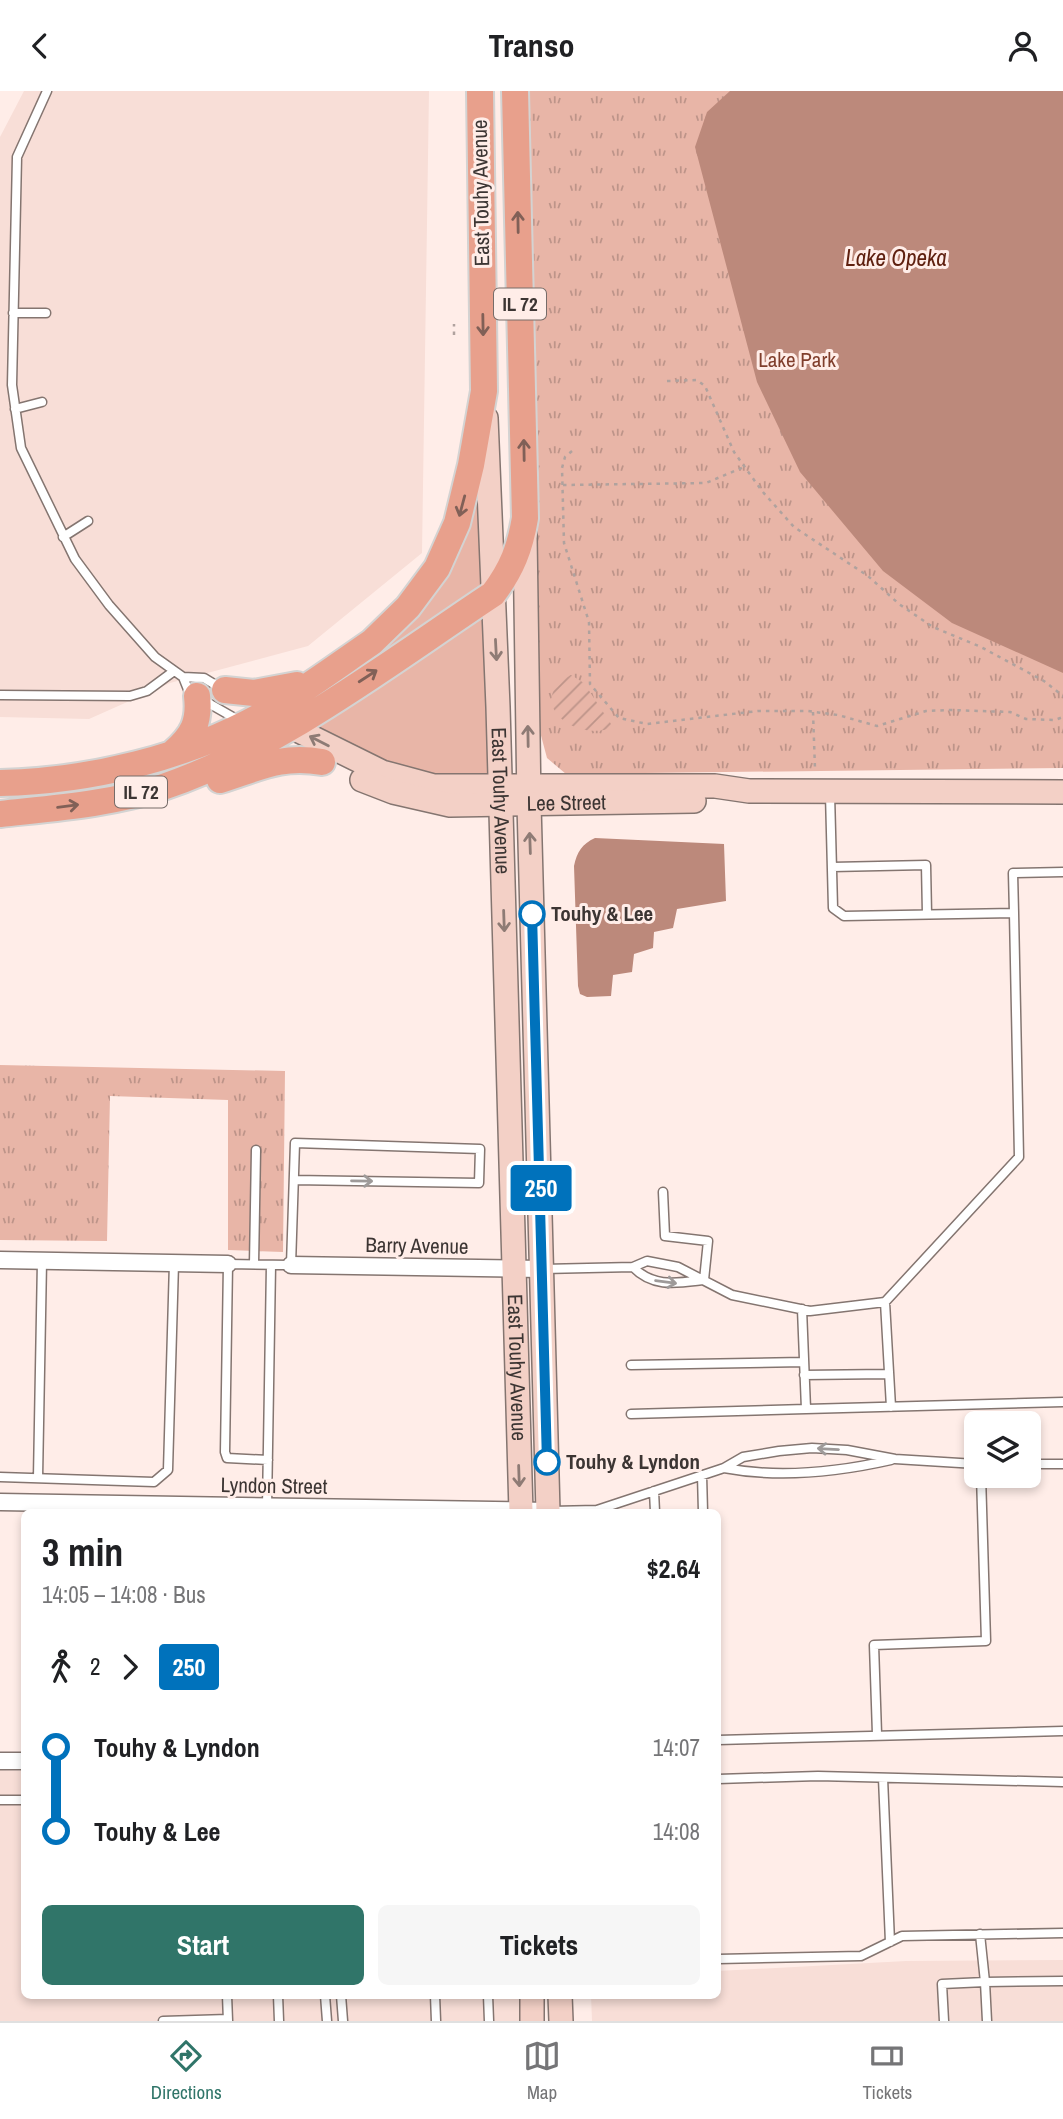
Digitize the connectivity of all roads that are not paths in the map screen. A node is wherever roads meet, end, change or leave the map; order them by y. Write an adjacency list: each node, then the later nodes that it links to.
1 (47, 91): 4 (lane)
2 (480, 91): 6 (main road, East Touhy Avenue, one-way to 6)
3 (515, 91): 9 (main road, East Touhy Avenue / IL 72, one-way to 3)
4 (13, 313): 5 (lane); 8 (lane)
5 (46, 313)
6 (484, 391): 12 (main road, East Touhy Avenue); 14 (main road, IL 72, one-way to 14)
7 (42, 402): 8 (lane)
8 (15, 409): 11 (lane)
9 (525, 518): 12 (main road, IL 72); 25 (main road, East Touhy Avenue, one-way to 9)
10 (89, 521): 11 (lane)
11 (63, 537): 13 (lane)
12 (493, 594): 17 (main road, IL 72, one-way to 12); 24 (main road, East Touhy Avenue, one-way to 24)
13 (174, 671): 15 (lane); 16 (lane)
14 (316, 680): 17 (main road, IL 72); 17 (main road)
15 (190, 687): 17 (lane); 17 (lane); 18 (main road)
16 (0, 695)
17 (256, 714): 18 (main road, IL 72); 19 (main road, Lee Street); 21 (main road, IL 72); 24 (main road, Lee Street, one-way to 17)
18 (172, 754): 20 (main road, IL 72)
19 (322, 762): 21 (main road); 26 (main road, Lee Street)
20 (0, 783)
21 (161, 788): 27 (main road, IL 72, one-way to 21)
22 (830, 791): 23 (main road, Lee Street); 25 (main road, Lee Street); 29 (lane)
23 (1063, 792)
24 (501, 795): 25 (main road, Lee Street); 26 (main road, Lee Street); 28 (main road, East Touhy Avenue)
25 (528, 796): 45 (main road, East Touhy Avenue, one-way to 25)
26 (450, 805): 28 (main road)
27 (0, 814)
28 (502, 844): 44 (main road, East Touhy Avenue, one-way to 44)
29 (832, 867): 32 (lane); 32 (lane)
30 (1063, 872): 31 (lane)
31 (1014, 913): 32 (lane); 47 (lane)
32 (927, 915)
33 (256, 1150): 40 (lane)
34 (294, 1180): 34 (lane, one-way to 34); 42 (lane)
35 (663, 1192): 46 (lane)
36 (0, 1260): 37 (street)
37 (42, 1261): 38 (street); 65 (lane)
38 (174, 1263): 39 (street); 65 (lane)
39 (228, 1264): 40 (lane); 58 (lane)
40 (254, 1264): 41 (lane)
41 (271, 1265): 42 (lane); 58 (lane)
42 (291, 1265): 44 (street, Barry Avenue)
43 (633, 1267): 45 (lane); 46 (lane); 46 (lane, one-way to 46)
44 (514, 1269): 45 (street, Barry Avenue); 74 (main road, East Touhy Avenue, one-way to 74)
45 (543, 1269): 75 (main road, East Touhy Avenue)
46 (704, 1280): 48 (lane)
47 (885, 1302): 48 (lane); 51 (lane)
48 (802, 1310): 49 (lane)
49 (804, 1362): 50 (lane); 52 (lane)
50 (631, 1365)
51 (887, 1374): 52 (lane); 54 (lane)
52 (804, 1375): 55 (lane)
53 (1063, 1402): 54 (lane)
54 (891, 1407): 55 (lane)
55 (806, 1409): 56 (lane)
56 (631, 1414)
57 (895, 1459): 59 (lane); 62 (lane); 62 (lane, one-way to 62)
58 (268, 1460): 69 (lane)
59 (964, 1463)
60 (1041, 1464): 61 (lane)
61 (1063, 1464)
62 (724, 1468): 63 (lane)
63 (702, 1475): 67 (lane); 78 (lane)
64 (0, 1477): 65 (lane)
65 (38, 1478)
66 (981, 1488): 80 (lane)
67 (654, 1491): 76 (lane); 77 (lane)
68 (0, 1502): 70 (street, Lyndon Street)
69 (267, 1507): 72 (street, Lyndon Street); 73 (street, Lyndon Street)
70 (83, 1508): 71 (street, Lyndon Street)
71 (164, 1509): 72 (street, Lyndon Street)
72 (245, 1509)
73 (309, 1509)
74 (521, 1509)
75 (548, 1509)
76 (608, 1509)
77 (655, 1509)
78 (703, 1509)
79 (1063, 1731): 80 (lane)
80 (877, 1734): 81 (lane)
81 (721, 1740)
82 (0, 1761): 83 (street)
83 (21, 1761)
84 (883, 1778): 85 (lane); 86 (lane); 91 (lane)
85 (721, 1779)
86 (1063, 1782)
87 (0, 1800): 88 (lane)
88 (21, 1800)
89 (1063, 1933): 90 (lane)
90 (980, 1934): 91 (lane); 94 (lane)
91 (890, 1942): 92 (lane)
92 (721, 1959)
93 (1063, 1981): 94 (lane)
94 (985, 1982): 112 (lane); 113 (lane)
95 (227, 1999): 103 (lane)
96 (278, 1999): 105 (lane)
97 (325, 1999): 106 (lane)
98 (341, 1999): 107 (lane)
99 (435, 1999): 108 (lane)
100 (488, 1999): 109 (lane)
101 (532, 1999): 110 (main road)
102 (560, 1999): 111 (main road)
103 (228, 2020): 104 (lane)
104 (163, 2021)
105 (279, 2021)
106 (327, 2021)
107 (343, 2021)
108 (436, 2021)
109 (489, 2021)
110 (533, 2021)
111 (561, 2021)
112 (944, 2021)
113 (987, 2021)

